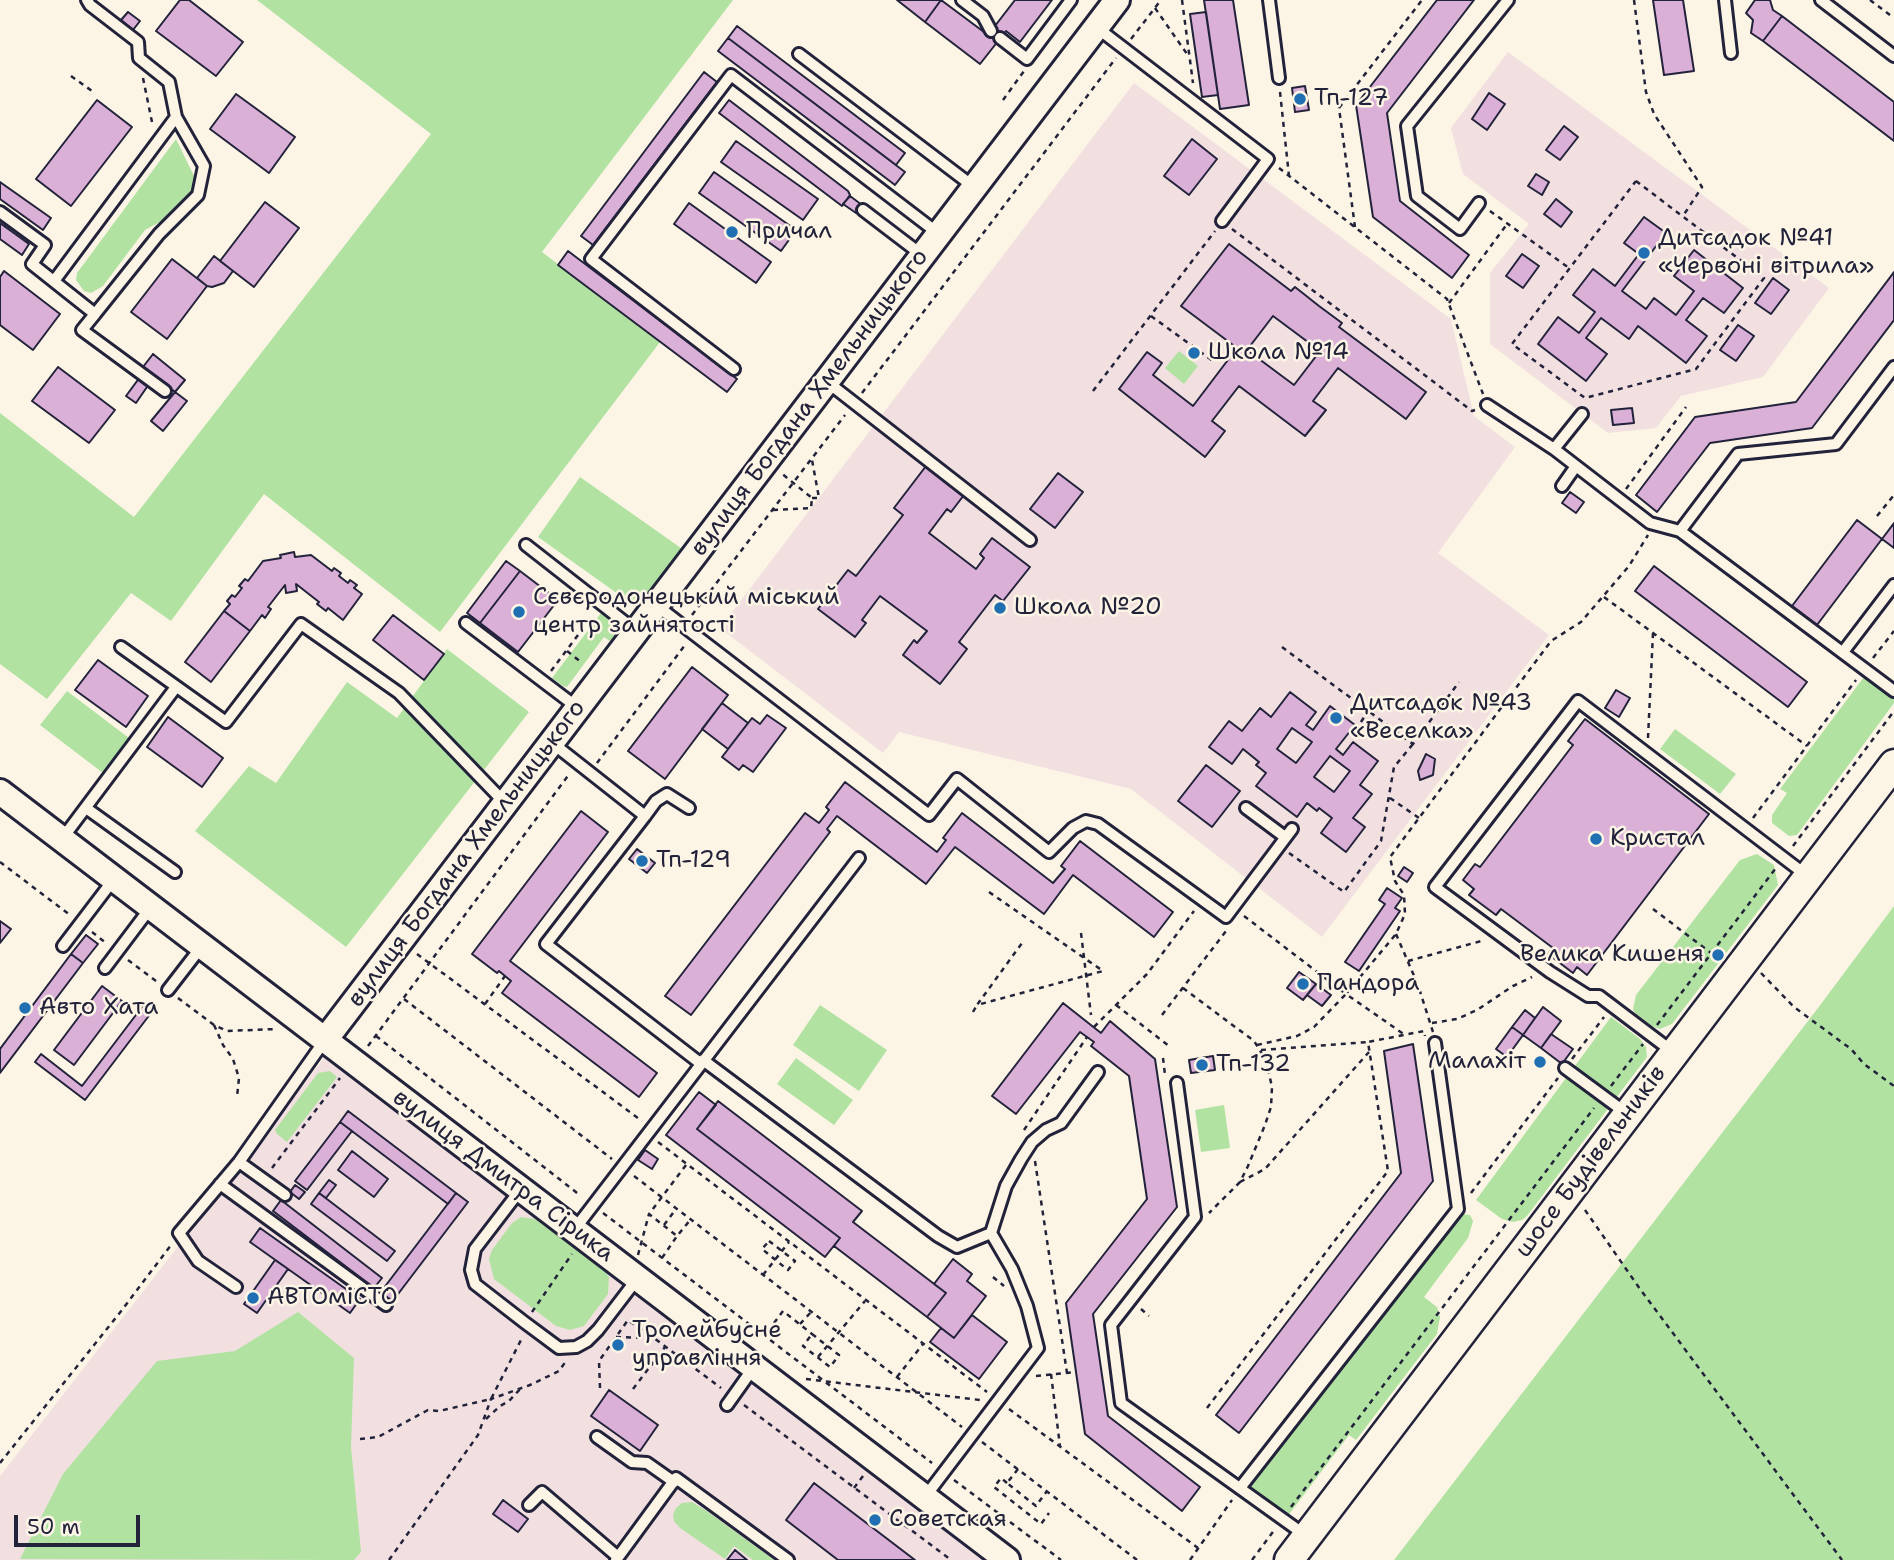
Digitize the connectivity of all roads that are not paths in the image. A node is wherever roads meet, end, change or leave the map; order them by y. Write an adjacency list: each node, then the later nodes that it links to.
1 (87, 0): 14 (lane)
2 (962, 0): 3 (lane)
3 (1071, 0)
4 (1117, 0): 9 (street, вулиця Богдана Хмельницького)
5 (1269, 0): 13 (lane)
6 (1508, 0): 16 (lane)
7 (1725, 0): 10 (lane)
8 (1821, 0): 12 (lane)
9 (1096, 27): 15 (street, вулиця Богдана Хмельницького); 19 (lane)
10 (1731, 53)
11 (799, 54): 15 (lane)
12 (1894, 56)
13 (1279, 78)
14 (176, 117): 22 (lane); 23 (lane)
15 (974, 187): 20 (street, вулиця Богдана Хмельницького)
16 (1479, 203)
17 (863, 210): 21 (lane)
18 (0, 212): 22 (lane)
19 (1222, 222)
20 (939, 234): 21 (street, вулиця Богдана Хмельницького); 25 (lane)
21 (922, 255): 26 (street, вулиця Богдана Хмельницького)
22 (54, 281): 23 (lane)
23 (94, 314): 27 (lane)
24 (1894, 367): 33 (lane)
25 (734, 369)
26 (826, 381): 34 (lane); 37 (street, вулиця Богдана Хмельницького)
27 (165, 391)
28 (1487, 405): 30 (lane)
29 (1582, 414): 30 (lane)
30 (1555, 449): 31 (lane)
31 (1576, 466): 32 (lane); 33 (lane)
32 (1563, 486)
33 (1680, 531): 41 (lane)
34 (1030, 540)
35 (526, 545): 39 (lane)
36 (1894, 585): 41 (lane)
37 (656, 605): 39 (street, вулиця Богдана Хмельницького); 51 (lane)
38 (466, 622): 44 (lane)
39 (636, 631): 44 (street, вулиця Богдана Хмельницького)
40 (121, 647): 42 (lane)
41 (1843, 652): 43 (lane)
42 (176, 687): 48 (lane); 49 (lane)
43 (1894, 691)
44 (578, 708): 45 (street, вулиця Богдана Хмельницького)
45 (551, 743): 48 (street, вулиця Богдана Хмельницького); 52 (lane)
46 (1894, 764): 56 (main road, шосе Будівельників)
47 (0, 792): 53 (street, вулиця Дмитра Сірика)
48 (505, 803): 63 (street, вулиця Богдана Хмельницького)
49 (86, 808): 53 (lane); 55 (lane)
50 (688, 808): 52 (lane)
51 (1246, 808)
52 (645, 816): 66 (lane)
53 (62, 839): 57 (street, вулиця Дмитра Сірика)
54 (859, 858): 66 (lane)
55 (175, 872)
56 (1808, 877): 65 (main road, шосе Будівельників); 65 (lane)
57 (114, 879): 58 (street, вулиця Дмитра Сірика); 59 (lane)
58 (151, 907): 60 (street, вулиця Дмитра Сірика); 61 (lane)
59 (63, 946)
60 (202, 946): 62 (lane); 63 (street, вулиця Дмитра Сірика)
61 (105, 968)
62 (168, 990)
63 (325, 1040): 71 (lane); 73 (street, вулиця Дмитра Сірика)
64 (1430, 1044): 84 (lane)
65 (1674, 1054): 70 (main road, шосе Будівельників)
66 (702, 1062): 75 (lane); 76 (lane)
67 (1565, 1068): 70 (lane)
68 (1098, 1072): 75 (lane)
69 (1172, 1083): 84 (lane)
70 (1628, 1115): 87 (main road, шосе Будівельників)
71 (239, 1162): 72 (lane); 74 (lane)
72 (220, 1184): 78 (lane); 79 (lane)
73 (521, 1189): 76 (street, вулиця Дмитра Сірика); 77 (lane)
74 (285, 1195)
75 (991, 1233): 85 (lane)
76 (579, 1234): 77 (street, вулиця Дмитра Сірика)
77 (636, 1277): 80 (street, вулиця Дмитра Сірика)
78 (236, 1287)
79 (386, 1305)
80 (754, 1367): 81 (lane); 85 (street, вулиця Дмитра Сірика)
81 (729, 1400)
82 (597, 1437): 83 (lane)
83 (674, 1482): 89 (lane); 90 (lane)
84 (1240, 1488): 87 (lane)
85 (925, 1497): 88 (street, вулиця Дмитра Сірика)
86 (529, 1505): 89 (lane)
87 (1307, 1536): 91 (main road, шосе Будівельників)
88 (997, 1557)
89 (617, 1559)
90 (788, 1560)
91 (1289, 1560)

